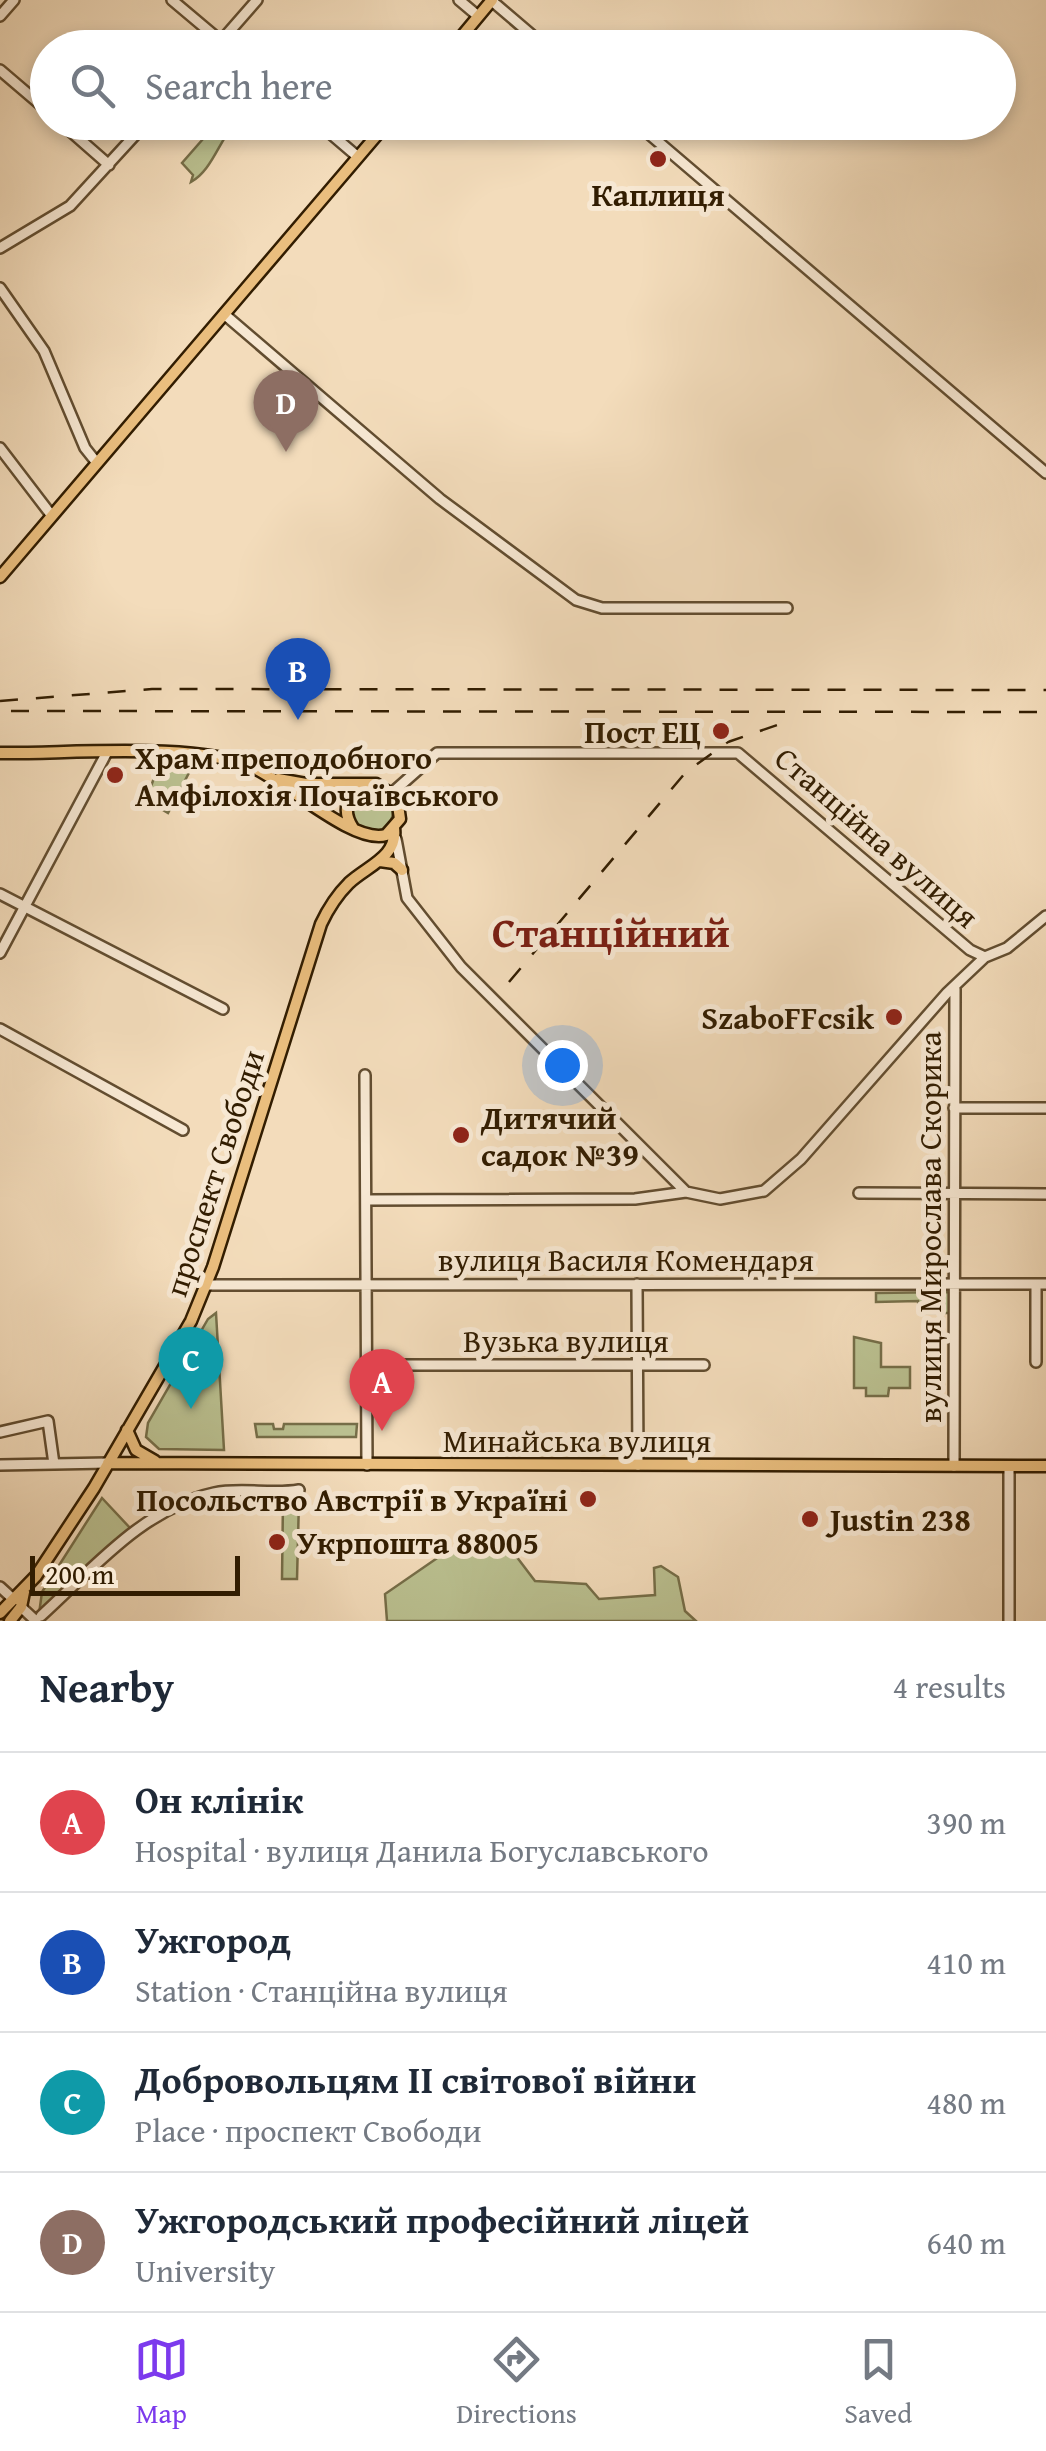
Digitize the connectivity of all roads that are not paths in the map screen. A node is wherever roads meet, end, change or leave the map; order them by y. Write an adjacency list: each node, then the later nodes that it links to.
1 (14, 0): 6 (street)
2 (172, 0): 8 (street)
3 (258, 0): 9 (street)
4 (459, 0): 7 (street)
5 (492, 0): 7 (main road); 11 (street)
6 (0, 16)
7 (478, 16): 10 (main road)
8 (205, 30)
9 (233, 30)
10 (467, 30)
11 (526, 30)
12 (0, 70): 13 (street)
13 (30, 96)
14 (81, 140): 20 (street)
15 (132, 140): 20 (street)
16 (338, 140): 19 (street)
17 (373, 140): 19 (main road)
18 (655, 140): 26 (street)
19 (358, 157): 23 (main road)
20 (110, 165): 21 (street)
21 (0, 248)
22 (0, 288): 25 (street)
23 (224, 314): 25 (main road); 29 (street)
24 (0, 448): 27 (street)
25 (97, 463): 27 (main road)
26 (1046, 474)
27 (52, 516): 28 (main road)
28 (0, 577)
29 (787, 608)
30 (0, 753): 31 (main road)
31 (106, 754): 32 (main road); 41 (street)
32 (278, 780): 33 (main road); 35 (main road)
33 (364, 785): 34 (main road); 35 (main road)
34 (393, 792): 36 (main road); 44 (street, Станційна вулиця)
35 (353, 829): 37 (main road)
36 (395, 834): 37 (main road); 38 (main road, проспект Свободи); 39 (street)
37 (369, 838): 38 (main road)
38 (374, 864): 39 (main road); 57 (main road, проспект Свободи)
39 (402, 870): 52 (street)
40 (0, 894): 41 (street)
41 (25, 907): 43 (street); 46 (street)
42 (1046, 916): 44 (street)
43 (0, 953)
44 (985, 958): 45 (street)
45 (955, 988): 49 (street, вулиця Мирослава Скорика); 52 (street)
46 (223, 1009)
47 (0, 1030): 51 (street)
48 (365, 1075): 56 (street)
49 (954, 1108): 50 (street); 54 (street, вулиця Мирослава Скорика)
50 (1046, 1108)
51 (183, 1130)
52 (686, 1192): 56 (street)
53 (859, 1194): 54 (street)
54 (954, 1194): 55 (street); 60 (street, вулиця Мирослава Скорика)
55 (1046, 1194)
56 (366, 1200): 58 (street)
57 (206, 1284): 58 (street, вулиця Василя Комендаря); 66 (main road, проспект Свободи)
58 (366, 1284): 59 (street, вулиця Василя Комендаря); 63 (street)
59 (637, 1284): 60 (street, вулиця Василя Комендаря); 64 (street)
60 (954, 1284): 61 (street, вулиця Василя Комендаря); 74 (street, вулиця Мирослава Скорика)
61 (1041, 1284): 62 (street)
62 (1036, 1362)
63 (367, 1365): 64 (street, Вузька вулиця); 72 (street)
64 (638, 1365): 65 (street, Вузька вулиця); 73 (street)
65 (704, 1365)
66 (127, 1430): 68 (main road, проспект Свободи); 71 (main road)
67 (0, 1432): 70 (street)
68 (108, 1463): 70 (street); 71 (main road, Минайська вулиця); 79 (main road, проспект Свободи)
69 (0, 1464): 70 (street)
70 (54, 1464)
71 (161, 1464): 72 (main road, Минайська вулиця)
72 (368, 1464): 73 (main road, Минайська вулиця)
73 (638, 1465): 74 (main road, Минайська вулиця)
74 (954, 1466): 75 (main road, Минайська вулиця)
75 (1009, 1466): 76 (main road, Минайська вулиця); 83 (street)
76 (1046, 1466)
77 (299, 1490): 81 (street)
78 (0, 1588): 79 (street)
79 (17, 1603): 80 (main road, проспект Свободи); 81 (street); 82 (main road, проспект Свободи)
80 (0, 1613)
81 (39, 1619)
82 (10, 1621)
83 (1009, 1621)

